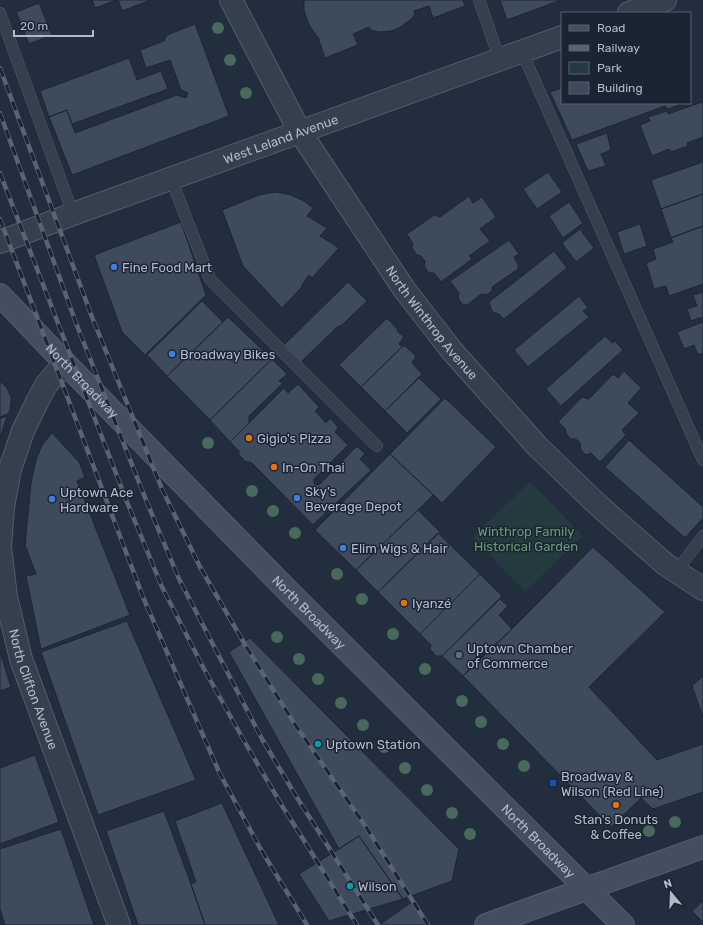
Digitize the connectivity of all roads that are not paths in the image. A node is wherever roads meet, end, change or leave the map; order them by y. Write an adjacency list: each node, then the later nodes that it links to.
1 (231, 0): 9 (street, North Winthrop Avenue)
2 (479, 0): 8 (lane)
3 (665, 0): 4 (street)
4 (632, 12)
5 (0, 13): 11 (lane)
6 (561, 37): 7 (street, West Leland Avenue)
7 (522, 52): 8 (street, West Leland Avenue); 16 (lane)
8 (500, 60): 9 (street, West Leland Avenue)
9 (300, 132): 10 (street, West Leland Avenue); 18 (street, North Winthrop Avenue)
10 (171, 178): 11 (street, West Leland Avenue); 15 (lane)
11 (74, 214): 12 (street, West Leland Avenue)
12 (0, 242)
13 (0, 295): 14 (main road, North Broadway)
14 (65, 363): 21 (main road, North Broadway); 22 (street, North Clifton Avenue)
15 (377, 446)
16 (703, 460)
17 (703, 536): 18 (lane)
18 (676, 572): 19 (street, North Winthrop Avenue)
19 (703, 589)
20 (703, 847): 21 (main road)
21 (587, 888): 23 (main road); 24 (main road, North Broadway)
22 (119, 925)
23 (486, 925)
24 (623, 925)

